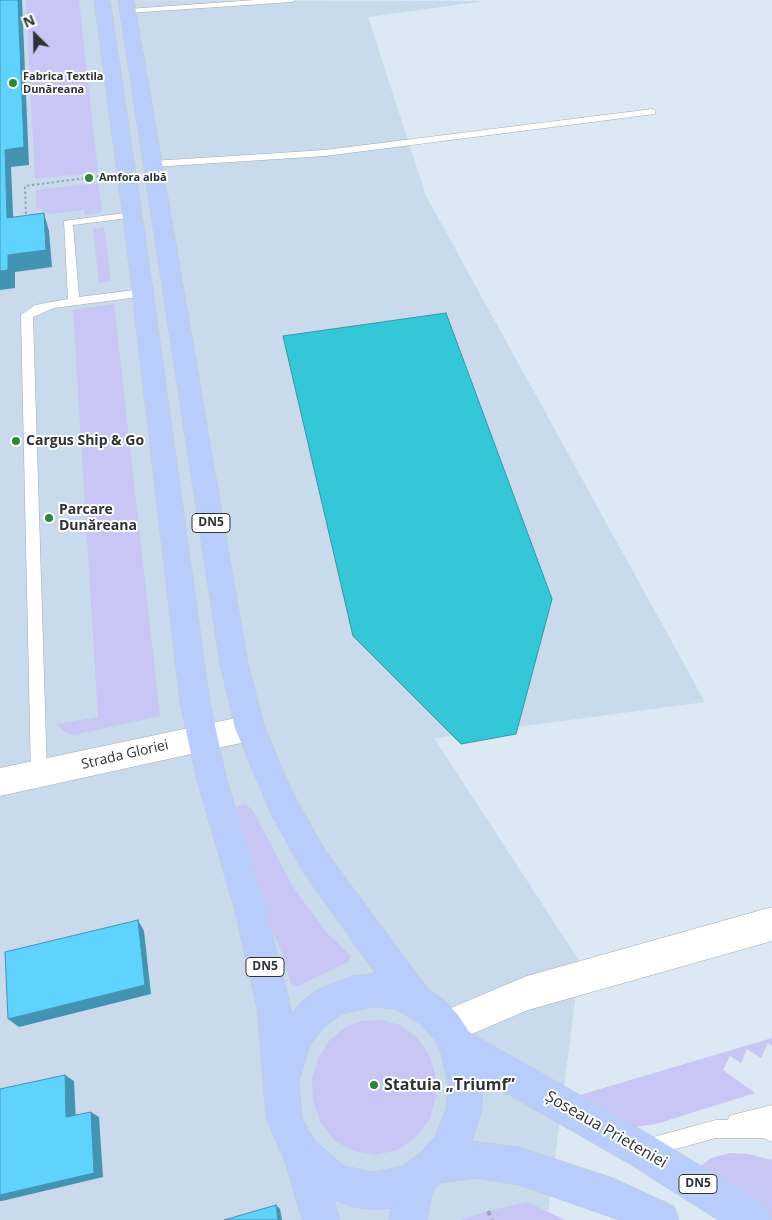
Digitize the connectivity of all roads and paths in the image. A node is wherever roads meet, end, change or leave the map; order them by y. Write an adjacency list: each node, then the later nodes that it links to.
1 (102, 0): 7 (main road, DN5)
2 (292, 0): 3 (lane)
3 (127, 6): 5 (main road, DN5)
4 (652, 112): 5 (lane)
5 (153, 164): 11 (main road, DN5)
6 (102, 176): 8 (path)
7 (132, 215): 8 (lane); 9 (main road, DN5)
8 (68, 223): 10 (lane)
9 (142, 293): 10 (lane); 12 (main road, DN5)
10 (74, 301): 13 (lane)
11 (250, 728): 12 (street, Strada Gloriei); 16 (main road, DN5)
12 (202, 739): 13 (street, Strada Gloriei); 18 (main road, DN5)
13 (40, 774): 14 (street, Strada Gloriei)
14 (0, 782)
15 (772, 924): 17 (street)
16 (416, 1001): 17 (main road, DN5); 18 (main road, DN5)
17 (451, 1036): 22 (main road, Șoseaua Prieteniei); 24 (main road, DN5)
18 (282, 1078): 23 (main road, DN5)
19 (772, 1114): 20 (lane)
20 (716, 1129): 21 (lane); 22 (lane)
21 (772, 1133)
22 (642, 1150): 30 (main road, Șoseaua Prieteniei / DN5)
23 (301, 1153): 24 (main road, DN5); 26 (main road)
24 (425, 1172): 27 (main road); 29 (main road)
25 (488, 1211): 28 (path)
26 (322, 1220)
27 (408, 1220)
28 (492, 1220)
29 (660, 1220)
30 (753, 1220)

